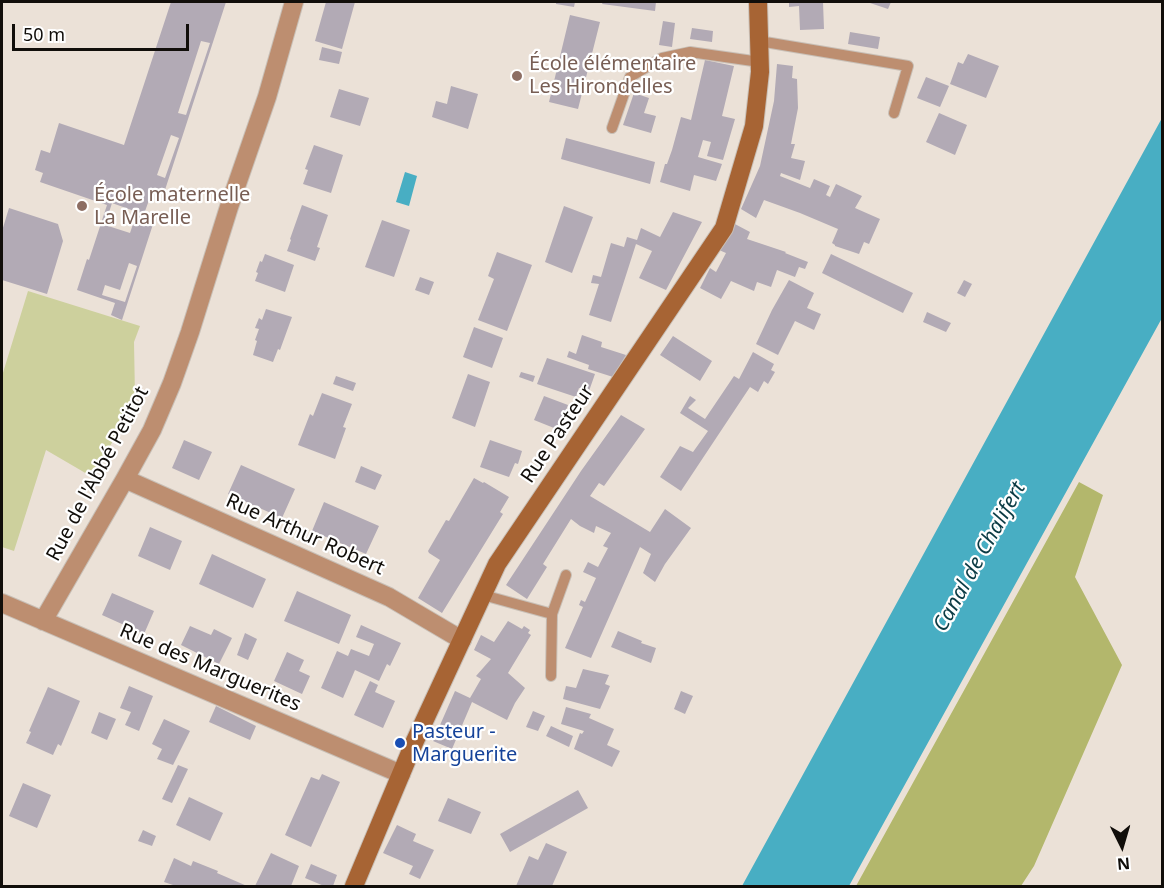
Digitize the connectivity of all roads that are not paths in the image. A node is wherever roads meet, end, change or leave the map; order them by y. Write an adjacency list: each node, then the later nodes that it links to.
1 (294, 2): 7 (street, Rue de l'Abbé Petitot)
2 (758, 2): 3 (street, Rue Pasteur)
3 (759, 41): 4 (street, Rue Pasteur); 5 (lane)
4 (760, 62): 6 (lane); 9 (street, Rue Pasteur)
5 (894, 113)
6 (612, 128)
7 (125, 479): 12 (street, Rue de l'Abbé Petitot); 13 (street, Rue Arthur Robert)
8 (566, 575): 11 (lane)
9 (483, 595): 11 (lane); 13 (street, Rue Pasteur)
10 (2, 603): 12 (street, Rue des Marguerites)
11 (552, 614): 14 (lane)
12 (43, 621): 15 (street, Rue des Marguerites)
13 (462, 640): 15 (street, Rue Pasteur)
14 (551, 676)
15 (401, 774): 16 (street, Rue Pasteur)
16 (354, 886)

